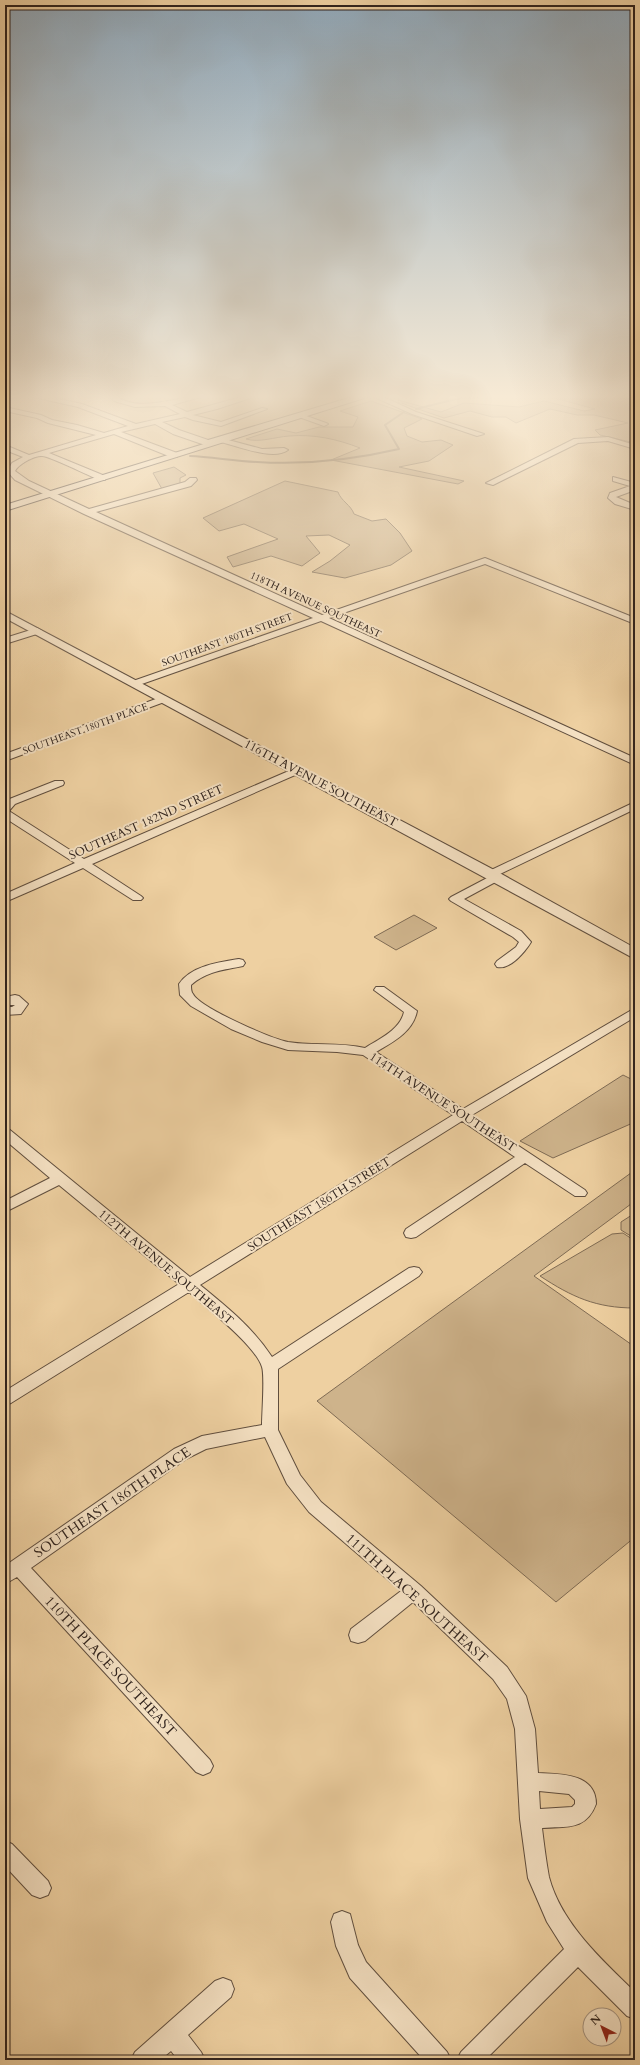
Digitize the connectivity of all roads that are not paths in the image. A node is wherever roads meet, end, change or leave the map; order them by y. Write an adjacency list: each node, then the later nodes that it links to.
1 (42, 490): 5 (street, 118TH AVENUE SOUTHEAST)
2 (62, 490): 5 (main road)
3 (165, 490): 8 (street)
4 (624, 490): 7 (street)
5 (50, 494): 6 (main road); 8 (street, 118TH AVENUE SOUTHEAST)
6 (5, 508)
7 (635, 508)
8 (87, 512): 10 (street, 118TH AVENUE SOUTHEAST)
9 (5, 614): 12 (street, 116TH AVENUE SOUTHEAST)
10 (320, 618): 11 (street, SOUTHEAST 180TH STREET); 14 (street, SOUTHEAST 180TH STREET); 17 (street, 118TH AVENUE SOUTHEAST)
11 (635, 621)
12 (37, 631): 13 (street); 14 (street, 116TH AVENUE SOUTHEAST)
13 (5, 641)
14 (136, 683): 15 (street, 116TH AVENUE SOUTHEAST)
15 (164, 699): 16 (street, SOUTHEAST 180TH PLACE); 18 (street, 116TH AVENUE SOUTHEAST)
16 (5, 758)
17 (635, 762)
18 (298, 770): 23 (street, SOUTHEAST 182ND STREET); 24 (street, 116TH AVENUE SOUTHEAST)
19 (59, 783): 21 (street)
20 (635, 805): 24 (street)
21 (5, 809)
22 (5, 813): 23 (street)
23 (82, 864): 25 (street, SOUTHEAST 182ND STREET); 26 (street)
24 (494, 876): 27 (street, 116TH AVENUE SOUTHEAST); 29 (street)
25 (5, 898)
26 (137, 898)
27 (635, 954)
28 (240, 963): 34 (street, 114TH AVENUE SOUTHEAST)
29 (501, 964)
30 (380, 990): 34 (street)
31 (5, 1001): 32 (street)
32 (5, 1011)
33 (635, 1012): 35 (street, SOUTHEAST 186TH STREET)
34 (367, 1052): 35 (street, 114TH AVENUE SOUTHEAST)
35 (463, 1115): 37 (street, 114TH AVENUE SOUTHEAST); 43 (street, SOUTHEAST 186TH STREET)
36 (5, 1133): 38 (street, 112TH AVENUE SOUTHEAST)
37 (525, 1157): 39 (street, 114TH AVENUE SOUTHEAST); 41 (street)
38 (59, 1179): 40 (street); 43 (street, 112TH AVENUE SOUTHEAST)
39 (580, 1193)
40 (5, 1207)
41 (411, 1233)
42 (414, 1272): 44 (street)
43 (189, 1285): 44 (street, 112TH AVENUE SOUTHEAST); 45 (street, SOUTHEAST 186TH STREET)
44 (270, 1366): 46 (street)
45 (5, 1399)
46 (270, 1430): 47 (street, SOUTHEAST 186TH PLACE); 48 (street, 111TH PLACE SOUTHEAST)
47 (11, 1571): 50 (street, 110TH PLACE SOUTHEAST)
48 (414, 1591): 49 (street); 51 (street, 111TH PLACE SOUTHEAST)
49 (358, 1635)
50 (203, 1766)
51 (528, 1781): 52 (street, 111TH PLACE SOUTHEAST); 52 (street)
52 (530, 1819): 56 (street, 111TH PLACE SOUTHEAST)
53 (5, 1851): 54 (street)
54 (40, 1888)
55 (342, 1922): 62 (street)
56 (578, 1951): 58 (street, 111TH PLACE SOUTHEAST); 63 (street)
57 (223, 1989): 59 (street)
58 (635, 2008)
59 (172, 2034): 60 (street); 61 (street)
60 (142, 2060)
61 (193, 2060)
62 (439, 2060)
63 (469, 2060)

